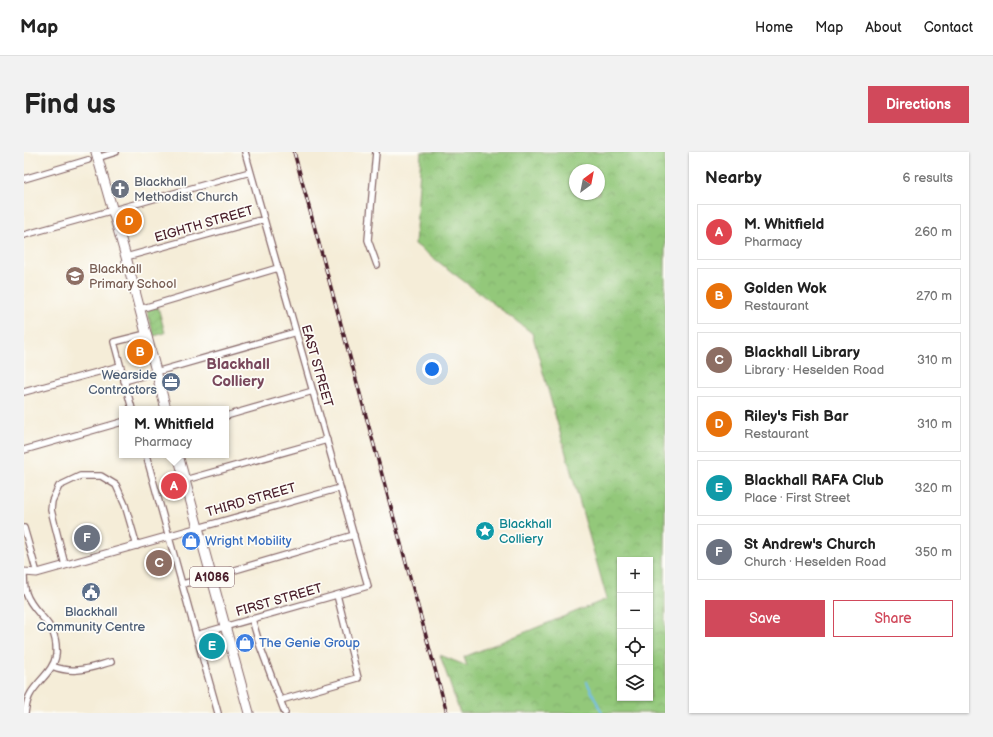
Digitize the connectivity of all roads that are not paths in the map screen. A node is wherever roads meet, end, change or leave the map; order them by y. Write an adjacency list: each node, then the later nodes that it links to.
1 (116, 152): 4 (street)
2 (245, 152): 6 (street, EAST STREET)
3 (376, 152): 12 (street)
4 (96, 155): 8 (main road)
5 (88, 160): 7 (street)
6 (250, 172): 8 (street); 9 (street, EAST STREET)
7 (24, 179)
8 (112, 210): 10 (street); 11 (main road)
9 (264, 218): 11 (street, EIGHTH STREET); 13 (street, EAST STREET)
10 (24, 235)
11 (126, 257): 14 (main road)
12 (377, 264)
13 (278, 268): 14 (street); 15 (street, EAST STREET)
14 (140, 309): 16 (main road)
15 (296, 332): 18 (street); 20 (street, EAST STREET)
16 (146, 334): 17 (street); 18 (main road)
17 (120, 366): 19 (street); 21 (street)
18 (152, 373): 19 (street); 23 (main road)
19 (124, 381): 22 (street)
20 (313, 391): 24 (street); 26 (street, EAST STREET)
21 (24, 392)
22 (131, 406)
23 (165, 406)
24 (229, 415)
25 (119, 423): 27 (street)
26 (327, 440): 30 (street); 31 (street, EAST STREET)
27 (24, 450)
28 (147, 458): 35 (street)
29 (179, 458): 30 (main road, A1086)
30 (185, 480): 33 (main road, A1086)
31 (340, 488): 33 (street, THIRD STREET); 34 (street, EAST STREET)
32 (24, 528): 39 (street)
33 (198, 528): 35 (street, THIRD STREET); 46 (main road, A1086)
34 (354, 535): 40 (street); 43 (street, EAST STREET)
35 (168, 536): 36 (street, THIRD STREET); 42 (street)
36 (137, 546): 37 (street); 37 (street)
37 (65, 565): 39 (street)
38 (24, 572): 39 (street); 49 (street)
39 (37, 573)
40 (218, 575)
41 (204, 579): 42 (street)
42 (182, 584): 47 (street)
43 (368, 586): 44 (street, FIRST STREET)
44 (337, 595): 45 (street, FIRST STREET); 50 (street)
45 (252, 619): 46 (street, FIRST STREET); 50 (street)
46 (226, 626): 47 (street, FIRST STREET); 53 (main road, A1086)
47 (196, 635): 52 (street)
48 (111, 662): 49 (street)
49 (52, 666): 51 (street)
50 (281, 700): 54 (street)
51 (25, 713)
52 (218, 713)
53 (249, 713)
54 (285, 713)

